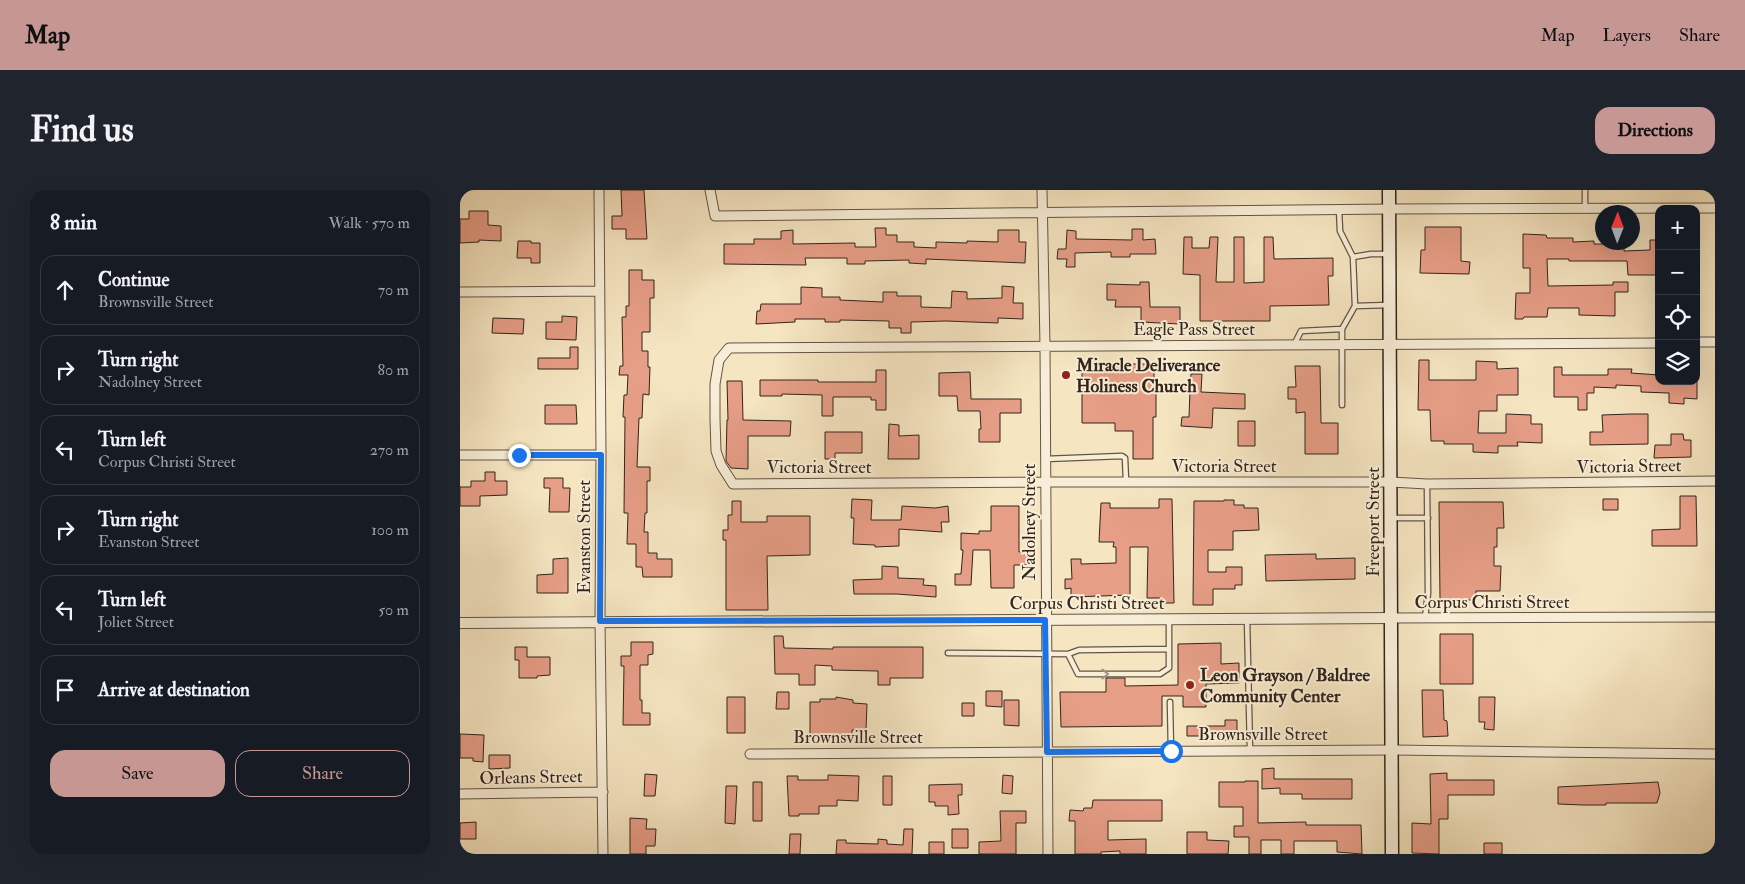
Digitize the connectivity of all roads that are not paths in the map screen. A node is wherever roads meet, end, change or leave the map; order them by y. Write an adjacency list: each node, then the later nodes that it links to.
1 (599, 190): 13 (street, Evanston Street)
2 (710, 190): 10 (street)
3 (1042, 190): 10 (street, Nadolney Street)
4 (1389, 190): 8 (main road, Freeport Street)
5 (1585, 190): 9 (lane)
6 (1715, 208): 9 (street)
7 (1339, 209): 8 (street); 10 (street); 12 (lane)
8 (1389, 209): 9 (street); 11 (main road, Freeport Street)
9 (1584, 209)
10 (1042, 213): 24 (street, Nadolney Street)
11 (1389, 254): 12 (lane); 15 (main road, Freeport Street)
12 (1353, 258): 16 (lane)
13 (600, 291): 14 (street); 27 (street, Evanston Street)
14 (460, 292)
15 (1390, 305): 16 (lane); 23 (main road, Freeport Street)
16 (1355, 306): 17 (lane)
17 (1342, 329): 21 (lane); 22 (lane)
18 (1700, 342): 19 (street)
19 (1715, 342)
20 (1655, 343): 23 (street, Eagle Pass Street)
21 (1294, 344): 22 (street, Eagle Pass Street); 24 (street, Eagle Pass Street)
22 (1342, 344): 23 (street, Eagle Pass Street); 25 (lane)
23 (1390, 344): 32 (main road, Freeport Street)
24 (1045, 346): 28 (street, Nadolney Street); 33 (street, Eagle Pass Street)
25 (1342, 405)
26 (460, 455): 27 (street)
27 (601, 455): 43 (street, Evanston Street)
28 (1045, 459): 30 (street, Nadolney Street); 31 (lane)
29 (1715, 481): 34 (street, Victoria Street)
30 (1046, 482): 31 (street, Victoria Street); 33 (street, Victoria Street); 42 (street, Nadolney Street)
31 (1126, 482): 32 (street, Victoria Street)
32 (1391, 482): 34 (street, Victoria Street); 35 (main road, Freeport Street)
33 (733, 484)
34 (1427, 484): 36 (lane)
35 (1391, 518): 36 (lane); 38 (main road, Freeport Street)
36 (1428, 518): 39 (lane)
37 (1715, 616): 39 (street, Corpus Christi Street)
38 (1391, 618): 39 (street, Corpus Christi Street); 41 (street, Corpus Christi Street); 50 (main road, Freeport Street)
39 (1425, 618)
40 (1169, 619): 41 (street, Corpus Christi Street); 42 (street, Corpus Christi Street); 45 (lane)
41 (1247, 619): 52 (lane)
42 (1045, 620): 43 (street, Corpus Christi Street); 47 (street, Nadolney Street)
43 (600, 621): 44 (street, Corpus Christi Street); 56 (street, Evanston Street)
44 (460, 622)
45 (1169, 649): 48 (lane); 48 (lane, one-way to 45)
46 (948, 653): 47 (lane)
47 (1046, 654): 48 (lane); 53 (street, Nadolney Street)
48 (1068, 654)
49 (1170, 702): 51 (lane)
50 (1392, 750): 52 (street, Brownsville Street); 55 (street, Brownsville Street); 60 (main road, Freeport Street)
51 (1171, 751): 52 (street, Brownsville Street); 53 (street, Brownsville Street)
52 (1250, 751)
53 (1047, 752): 54 (street, Brownsville Street); 59 (street, Nadolney Street)
54 (750, 754)
55 (1715, 754)
56 (603, 792): 57 (street, Orleans Street); 58 (street, Evanston Street)
57 (460, 794)
58 (603, 854)
59 (1048, 854)
60 (1392, 854)

